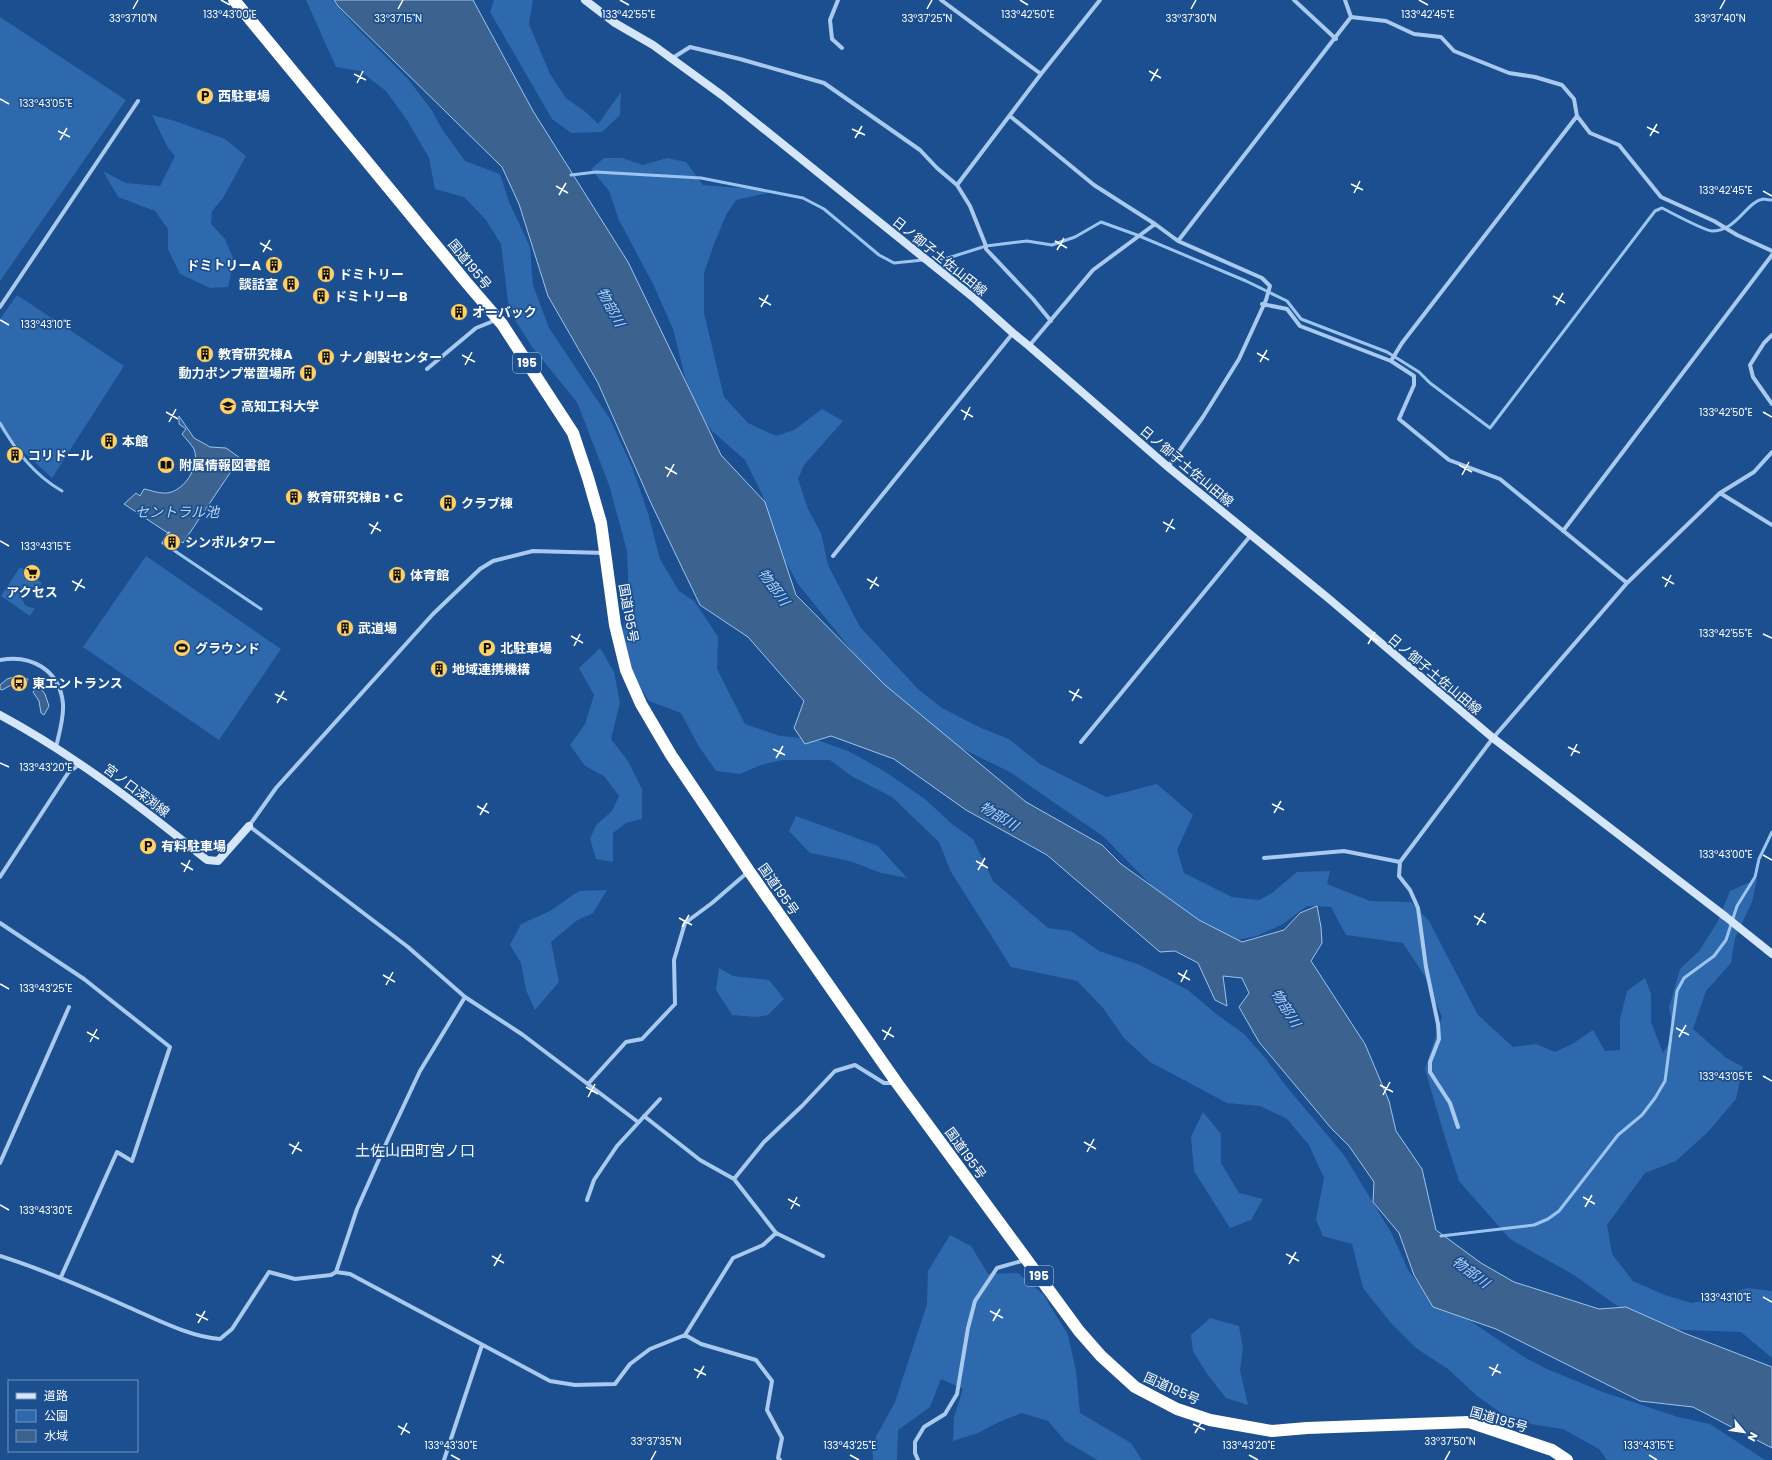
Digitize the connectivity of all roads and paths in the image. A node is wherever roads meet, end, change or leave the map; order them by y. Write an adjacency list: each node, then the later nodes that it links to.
1 (234, 0): 23 (highway, 国道195号 / 195)
2 (585, 0): 11 (main road, 日ノ御子土佐山田線)
3 (838, 0): 10 (street)
4 (941, 0): 12 (street)
5 (1100, 0): 12 (street)
6 (1294, 0): 9 (street)
7 (1345, 0): 8 (street)
8 (1351, 17): 9 (street); 15 (street)
9 (1336, 39): 18 (street)
10 (842, 48)
11 (670, 59): 16 (street); 25 (main road, 日ノ御子土佐山田線)
12 (1041, 74): 14 (street)
13 (138, 101): 22 (street)
14 (1010, 116): 16 (street); 17 (street)
15 (1577, 116): 19 (street); 28 (street)
16 (957, 185): 24 (street)
17 (1155, 224): 18 (street); 24 (street)
18 (1178, 241): 21 (street)
19 (1772, 251)
20 (1772, 255): 35 (street)
21 (1262, 304): 28 (street); 32 (street)
22 (0, 307)
23 (499, 320): 29 (street); 37 (highway, 国道195号 / 195)
24 (1051, 321): 27 (street)
25 (1013, 333): 27 (main road, 日ノ御子土佐山田線); 38 (street)
26 (1772, 335): 30 (street)
27 (1029, 346): 32 (main road, 日ノ御子土佐山田線)
28 (1391, 361): 35 (street)
29 (427, 369)
30 (1772, 404)
31 (1772, 452): 33 (street)
32 (1168, 467): 36 (main road, 日ノ御子土佐山田線)
33 (1720, 493): 34 (street); 39 (street)
34 (1772, 526)
35 (1563, 531): 39 (street)
36 (1251, 535): 42 (main road, 日ノ御子土佐山田線); 43 (street)
37 (605, 553): 46 (street); 49 (highway, 国道195号 / 195)
38 (833, 556)
39 (1627, 583): 42 (street)
40 (0, 660): 44 (street)
41 (0, 715): 44 (main road, 宮ノ口深渕線)
42 (1493, 738): 48 (street); 52 (main road, 日ノ御子土佐山田線)
43 (1081, 742)
44 (56, 747): 45 (main road, 宮ノ口深渕線)
45 (81, 764): 46 (main road, 宮ノ口深渕線); 50 (street)
46 (249, 826): 53 (street)
47 (1264, 858): 48 (street)
48 (1400, 862): 60 (street)
49 (749, 871): 55 (highway, 国道195号 / 195); 56 (street)
50 (0, 877)
51 (0, 923): 69 (street)
52 (1772, 954)
53 (465, 997): 56 (street); 68 (street)
54 (69, 1007): 61 (street)
55 (897, 1083): 62 (street); 67 (highway, 国道195号 / 195)
56 (588, 1084): 59 (street)
57 (660, 1099): 58 (street)
58 (644, 1116): 59 (street); 62 (street)
59 (638, 1122): 63 (street)
60 (1458, 1126)
61 (0, 1163)
62 (734, 1179): 64 (street)
63 (587, 1200)
64 (776, 1233): 66 (street); 70 (street)
65 (0, 1256): 69 (street)
66 (823, 1256)
67 (1027, 1259): 74 (street); 75 (highway, 国道195号 / 195)
68 (336, 1272): 69 (street); 71 (street)
69 (61, 1277)
70 (685, 1335): 71 (street); 73 (street)
71 (482, 1345): 72 (street)
72 (444, 1460)
73 (780, 1460)
74 (918, 1460)
75 (1567, 1460)

